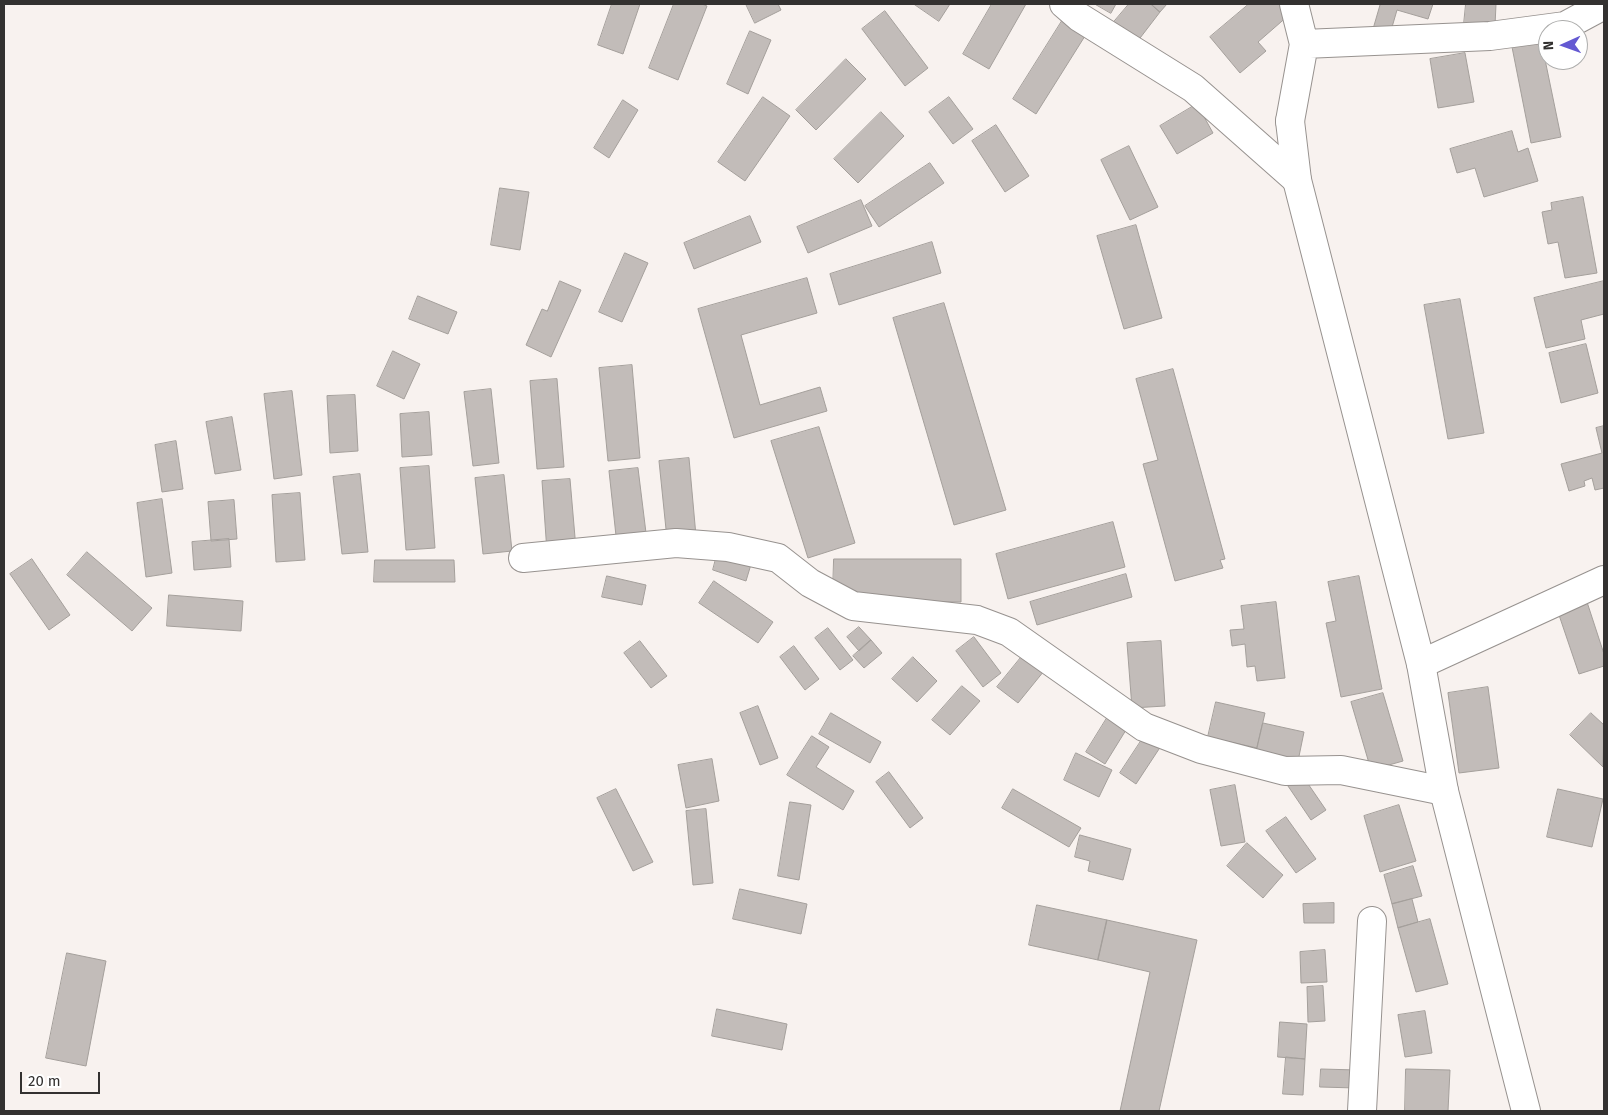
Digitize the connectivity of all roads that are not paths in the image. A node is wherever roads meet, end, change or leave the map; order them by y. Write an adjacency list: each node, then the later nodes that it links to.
1 (1064, 4): 5 (street)
2 (1294, 4): 4 (street)
3 (1602, 5): 4 (street)
4 (1304, 44): 5 (street)
5 (1297, 180): 8 (street)
6 (523, 558): 9 (street)
7 (1604, 580): 8 (street)
8 (1421, 664): 9 (street)
9 (1444, 791): 12 (street)
10 (1372, 921): 11 (street)
11 (1362, 1111)
12 (1526, 1111)

